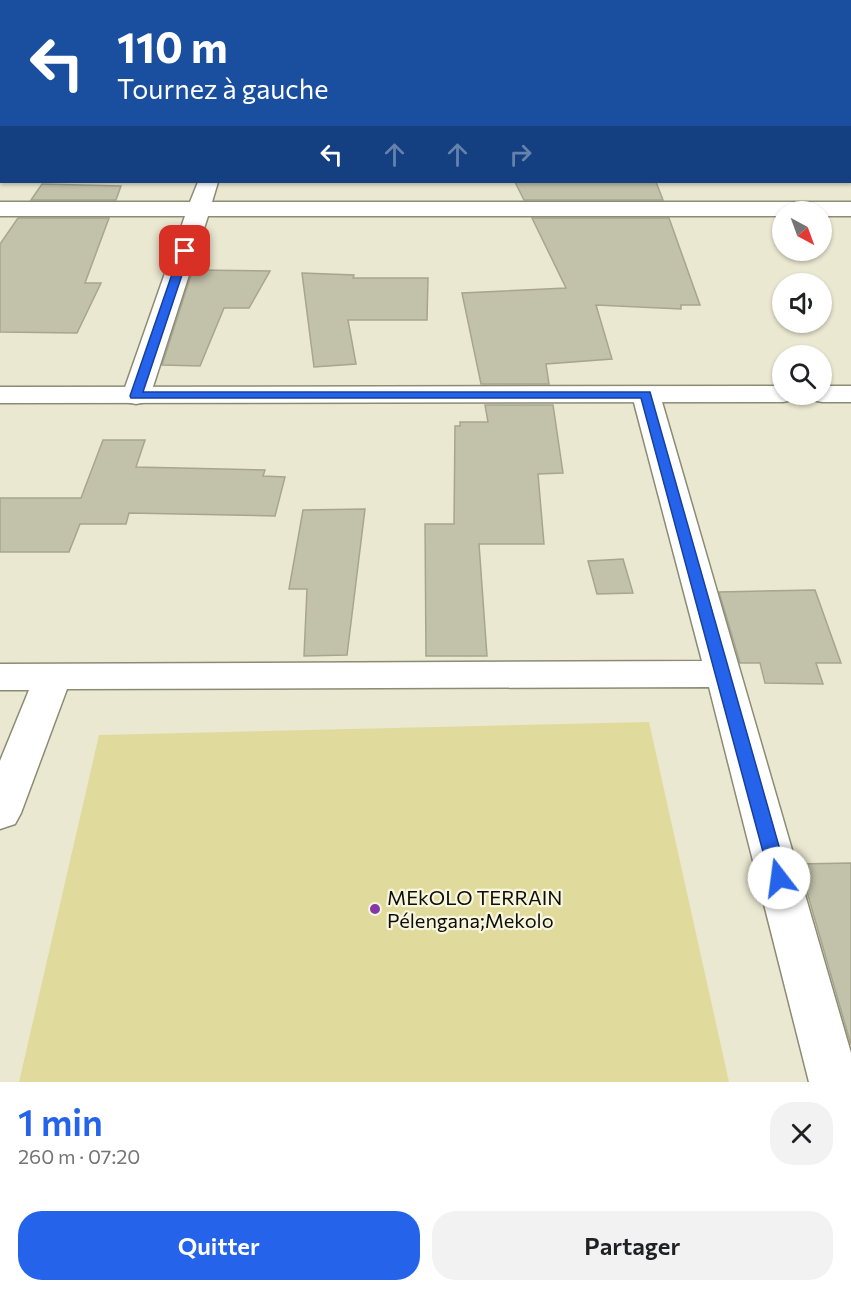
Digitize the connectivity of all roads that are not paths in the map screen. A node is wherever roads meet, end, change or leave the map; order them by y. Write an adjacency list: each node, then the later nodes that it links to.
1 (208, 183): 3 (street)
2 (0, 209): 3 (street)
3 (199, 209): 4 (street); 10 (street)
4 (851, 209)
5 (772, 394): 8 (street)
6 (832, 394): 7 (street)
7 (851, 394)
8 (646, 395): 10 (street); 11 (street)
9 (0, 396): 10 (street)
10 (136, 396)
11 (724, 674): 12 (street); 15 (street)
12 (53, 676): 13 (street); 14 (street)
13 (0, 677)
14 (0, 813)
15 (834, 1082)

